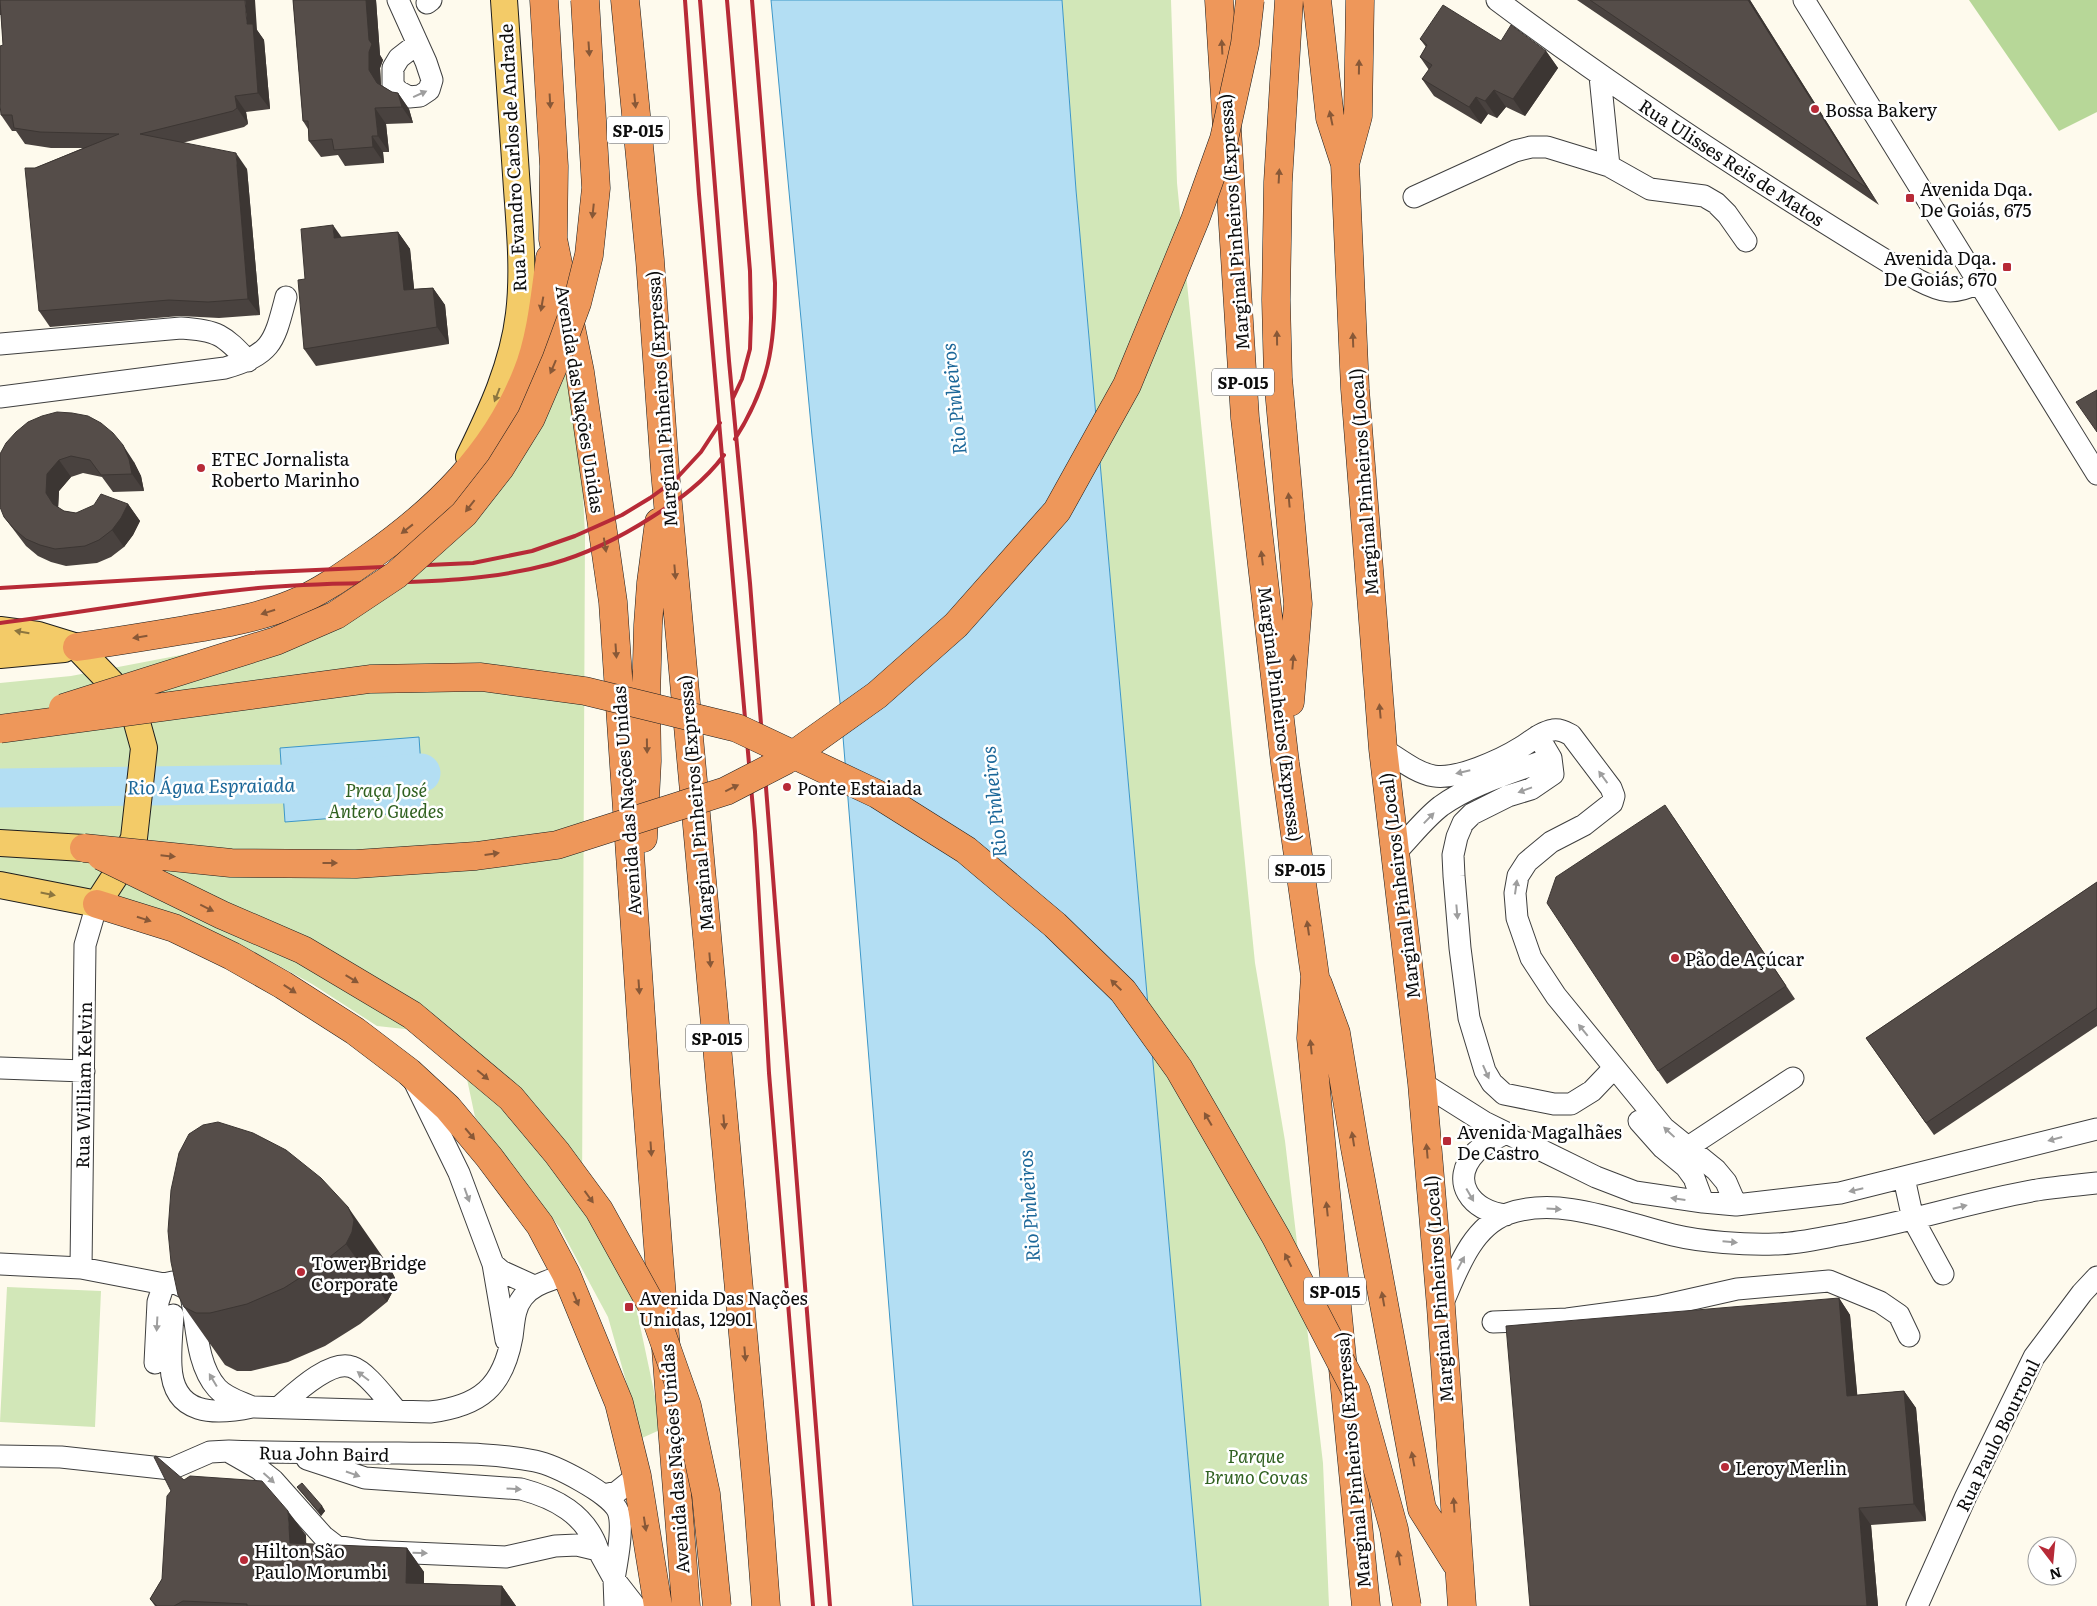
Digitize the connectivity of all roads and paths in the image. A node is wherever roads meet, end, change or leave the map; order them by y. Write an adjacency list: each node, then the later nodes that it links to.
1 (398, 0): 13 (street)
2 (504, 0): 27 (main road, Rua Evandro Carlos de Andrade, one-way to 27)
3 (544, 0): 18 (highway, Avenida das Nações Unidas, one-way to 18)
4 (585, 0): 31 (highway, one-way to 31, bridge)
5 (625, 0): 25 (highway, Marginal Pinheiros (Expressa) / SP-015, one-way to 25)
6 (1219, 0): 35 (highway, Marginal Pinheiros (Expressa) / SP-015, one-way to 6)
7 (1250, 0): 37 (highway, one-way to 7, bridge)
8 (1289, 0): 35 (highway, one-way to 8)
9 (1317, 0): 15 (highway, one-way to 9)
10 (1360, 0): 15 (highway, one-way to 10)
11 (1497, 0): 14 (street, Rua Ulisses Reis de Matos)
12 (1804, 0): 20 (street)
13 (417, 44)
14 (1600, 76): 16 (street); 20 (street, Rua Ulisses Reis de Matos)
15 (1345, 164): 33 (highway, Marginal Pinheiros (Local), one-way to 15)
16 (1609, 166): 17 (street); 19 (street)
17 (1414, 197)
18 (553, 239): 27 (highway, one-way to 27); 41 (highway, Avenida das Nações Unidas, one-way to 41)
19 (1746, 242)
20 (1979, 283): 26 (street)
21 (286, 297): 23 (street)
22 (0, 344): 23 (street)
23 (248, 361): 24 (street)
24 (0, 397)
25 (665, 471): 41 (highway, one-way to 41); 88 (highway, Marginal Pinheiros (Expressa) / SP-015, one-way to 88)
26 (2097, 474)
27 (456, 485): 29 (highway, one-way to 29)
28 (0, 630): 29 (main road, one-way to 28)
29 (77, 648): 30 (main road); 40 (main road)
30 (0, 655)
31 (0, 729): 90 (highway, one-way to 31, bridge)
32 (1538, 736): 33 (street, one-way to 33); 34 (street); 46 (street, one-way to 32)
33 (1383, 749): 38 (highway, Marginal Pinheiros (Local))
34 (1551, 758): 38 (street, one-way to 34); 46 (street, one-way to 46)
35 (1285, 763): 42 (highway, Marginal Pinheiros (Expressa) / SP-015, one-way to 35)
36 (0, 843): 37 (main road)
37 (84, 848): 87 (highway, one-way to 87, bridge)
38 (1395, 853): 48 (highway, Marginal Pinheiros (Local))
39 (0, 885): 40 (main road, one-way to 40)
40 (97, 904): 44 (street, Rua William Kelvin); 45 (highway, one-way to 45)
41 (637, 960): 86 (highway, Avenida das Nações Unidas, one-way to 86)
42 (1315, 976): 81 (highway, one-way to 42); 89 (highway, Marginal Pinheiros (Expressa) / SP-015, one-way to 42)
43 (0, 1068): 44 (street)
44 (84, 1071): 60 (street, Rua William Kelvin)
45 (409, 1072): 59 (street, one-way to 59); 61 (highway, one-way to 61)
46 (1609, 1073): 51 (street)
47 (1793, 1078): 51 (street)
48 (1422, 1083): 50 (street); 66 (highway, Marginal Pinheiros (Local), one-way to 48)
49 (2097, 1129): 52 (street, one-way to 52)
50 (1506, 1133): 54 (street, one-way to 50); 56 (street, one-way to 56)
51 (1681, 1152): 54 (street); 55 (street)
52 (1904, 1178): 55 (street, one-way to 55); 57 (street)
53 (2097, 1183): 57 (street, one-way to 53)
54 (1703, 1202): 55 (street)
55 (1736, 1205)
56 (1506, 1215): 57 (street, one-way to 57); 66 (street, one-way to 56)
57 (1913, 1219): 62 (street)
58 (0, 1264): 60 (street)
59 (492, 1264): 65 (street); 70 (street)
60 (81, 1268): 64 (street)
61 (566, 1274): 65 (street); 78 (highway, one-way to 78)
62 (1943, 1274)
63 (2097, 1277): 92 (street, Rua Paulo Bourroul)
64 (164, 1284): 71 (street, one-way to 71); 72 (street, one-way to 64)
65 (534, 1286): 70 (street)
66 (1441, 1307): 81 (highway, Marginal Pinheiros (Local), one-way to 66)
67 (173, 1315): 72 (street)
68 (1493, 1322): 69 (street)
69 (1909, 1336)
70 (509, 1355): 74 (street)
71 (155, 1363)
72 (252, 1406): 73 (street)
73 (280, 1407): 74 (street); 74 (street, one-way to 73)
74 (397, 1411)
75 (229, 1451): 76 (street, Rua John Baird); 77 (street, Rua John Baird); 80 (street, one-way to 80)
76 (290, 1453): 79 (street, Rua John Baird); 80 (street, one-way to 80)
77 (0, 1456)
78 (637, 1476): 79 (street); 85 (highway, one-way to 85)
79 (604, 1495): 82 (street)
80 (598, 1550): 82 (street)
81 (1458, 1566): 91 (highway, Marginal Pinheiros (Local))
82 (614, 1579): 83 (street); 84 (street)
83 (615, 1606)
84 (635, 1606)
85 (658, 1606)
86 (686, 1606)
87 (717, 1606)
88 (766, 1606)
89 (1366, 1606)
90 (1407, 1606)
91 (1462, 1606)
92 (1917, 1606)

